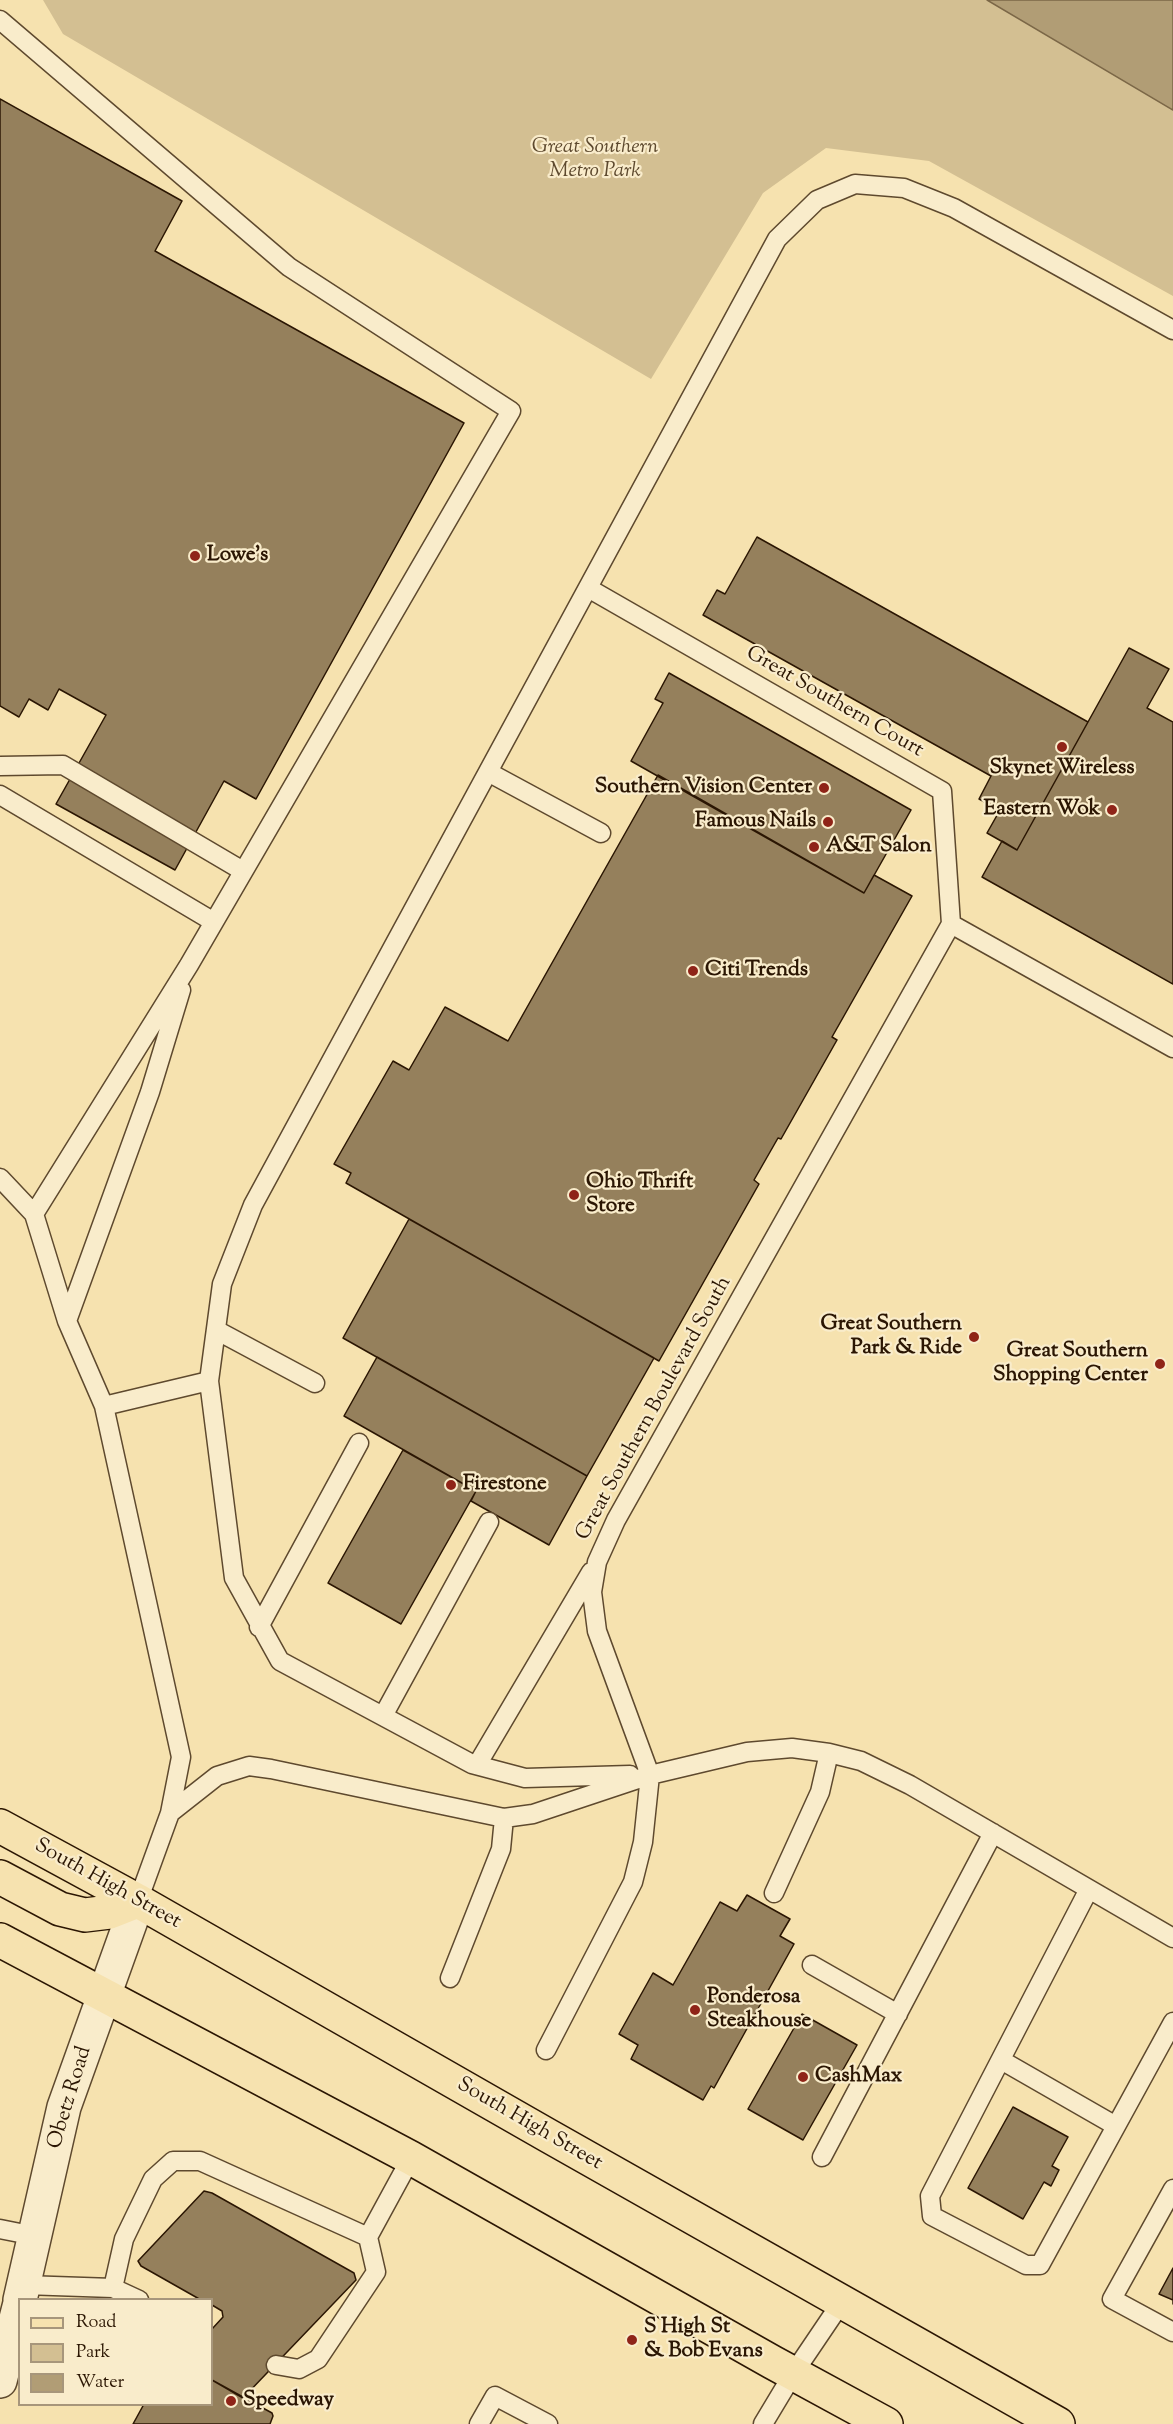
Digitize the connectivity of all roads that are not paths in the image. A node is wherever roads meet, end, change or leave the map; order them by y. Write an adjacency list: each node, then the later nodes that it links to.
1 (0, 20): 8 (lane)
2 (1173, 330): 3 (lane)
3 (588, 588): 5 (lane); 10 (lane, Great Southern Court)
4 (0, 766): 8 (lane)
5 (488, 772): 7 (lane); 16 (lane)
6 (0, 795): 9 (lane)
7 (601, 833)
8 (243, 871): 9 (lane)
9 (214, 922): 11 (lane)
10 (951, 924): 12 (lane); 22 (lane, Great Southern Boulevard South)
11 (189, 965): 14 (lane); 15 (lane)
12 (1173, 1048)
13 (0, 1178): 14 (lane)
14 (34, 1214): 15 (lane)
15 (67, 1321): 19 (lane)
16 (216, 1330): 17 (lane); 18 (lane)
17 (209, 1381): 19 (lane); 23 (lane)
18 (315, 1383)
19 (104, 1406): 28 (lane)
20 (359, 1443): 23 (lane)
21 (489, 1522): 24 (lane)
22 (597, 1562): 26 (lane); 27 (lane, Great Southern Boulevard South)
23 (259, 1627): 24 (lane)
24 (383, 1716): 26 (lane)
25 (829, 1753): 27 (lane); 31 (lane); 34 (lane)
26 (477, 1765): 27 (lane)
27 (650, 1775): 29 (lane); 43 (lane)
28 (170, 1813): 29 (lane); 35 (lane)
29 (504, 1818): 39 (lane)
30 (0, 1826): 35 (main road, South High Street)
31 (993, 1833): 33 (lane); 41 (lane)
32 (0, 1877): 35 (main road)
33 (1089, 1889): 36 (lane); 44 (lane)
34 (774, 1893)
35 (138, 1901): 40 (street, Obetz Road); 55 (main road, South High Street)
36 (1173, 1938)
37 (0, 1940): 40 (main road)
38 (812, 1965): 41 (lane)
39 (450, 1978)
40 (105, 1994): 47 (main road); 50 (street, Obetz Road)
41 (898, 2014): 46 (lane)
42 (1173, 2022): 45 (lane)
43 (546, 2049)
44 (1001, 2060): 45 (lane); 45 (lane)
45 (1116, 2126)
46 (822, 2157)
47 (411, 2158): 51 (lane); 59 (main road)
48 (1173, 2189): 57 (lane)
49 (0, 2229): 50 (lane)
50 (35, 2236): 53 (street, Obetz Road)
51 (368, 2237): 52 (lane); 58 (lane)
52 (113, 2288): 53 (lane); 54 (lane)
53 (21, 2296)
54 (135, 2298)
55 (841, 2303): 59 (lane); 65 (main road, South High Street)
56 (18, 2308): 60 (street, Obetz Road)
57 (1173, 2332)
58 (276, 2365)
59 (793, 2374): 63 (lane); 64 (main road)
60 (0, 2381)
61 (479, 2424): 62 (lane)
62 (548, 2424)
63 (763, 2424)
64 (886, 2424)
65 (1059, 2424)

